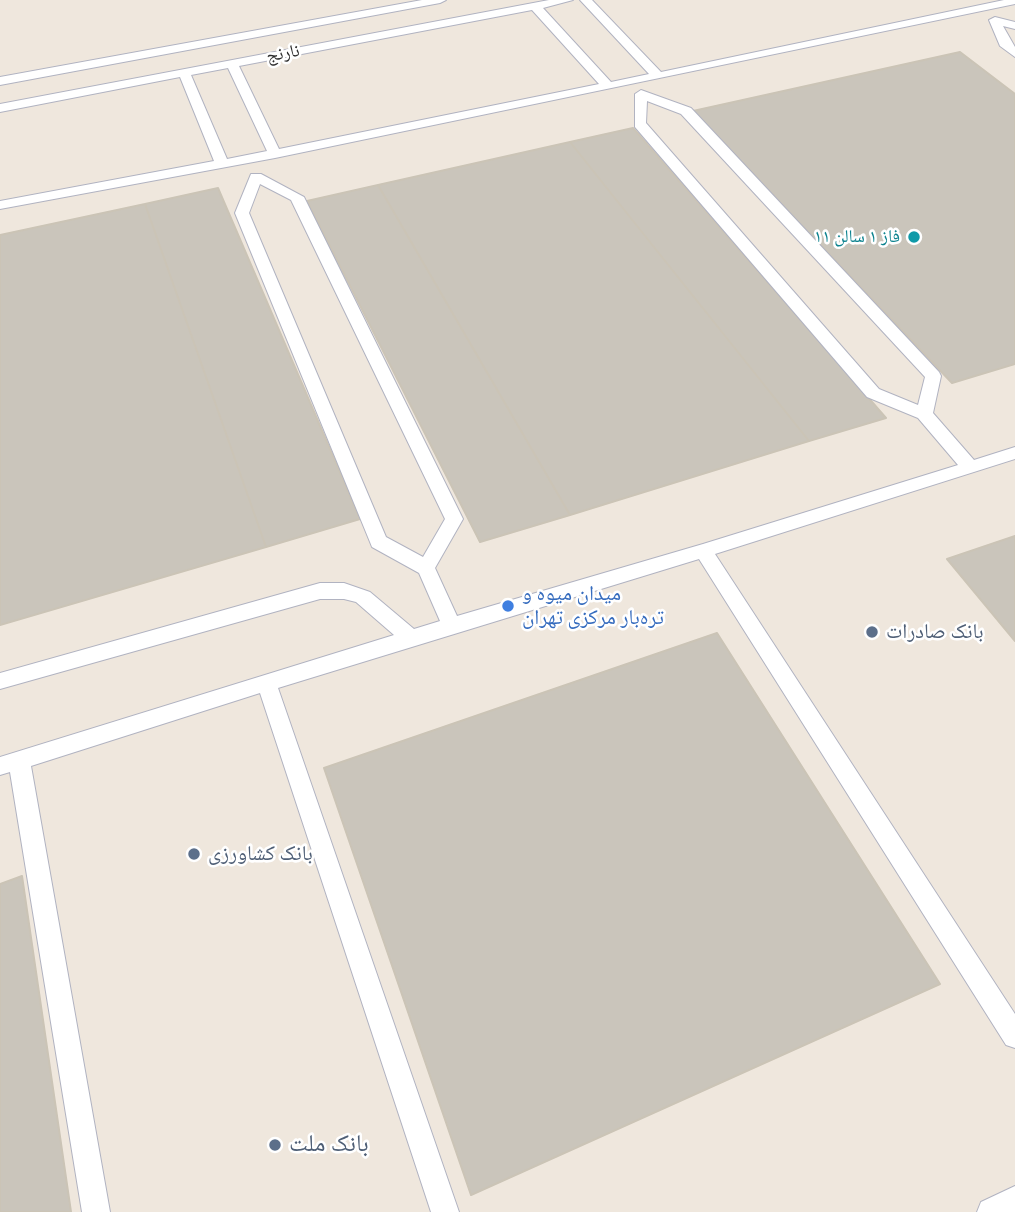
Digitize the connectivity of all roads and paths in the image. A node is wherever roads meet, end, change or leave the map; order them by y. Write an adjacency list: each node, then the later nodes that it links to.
1 (440, 0): 11 (lane, نارنج)
2 (567, 0): 6 (lane, نارنج)
3 (586, 0): 15 (lane)
4 (942, 0): 8 (lane)
5 (1006, 1): 7 (lane)
6 (535, 6): 13 (lane, نارنج); 18 (lane)
7 (979, 9): 8 (lane); 9 (lane)
8 (961, 13): 15 (lane)
9 (995, 20): 10 (lane); 12 (lane)
10 (1015, 26)
11 (210, 42): 13 (lane); 16 (lane, نارنج)
12 (1015, 53)
13 (227, 65): 14 (lane, نارنج); 21 (lane)
14 (184, 73): 20 (lane, نارنج); 23 (lane)
15 (658, 76): 17 (lane)
16 (0, 81)
17 (631, 82): 18 (lane); 19 (lane)
18 (608, 86): 21 (lane)
19 (641, 94): 26 (lane); 26 (lane)
20 (0, 108)
21 (275, 154): 22 (lane)
22 (248, 159): 23 (lane); 24 (lane)
23 (222, 164): 25 (lane)
24 (256, 177): 30 (lane); 30 (lane)
25 (0, 205)
26 (923, 415): 28 (lane)
27 (1015, 453): 28 (lane)
28 (970, 467): 29 (lane)
29 (704, 551): 31 (lane); 36 (lane)
30 (426, 568): 31 (lane)
31 (452, 625): 32 (lane)
32 (411, 638): 33 (lane); 34 (lane)
33 (0, 681)
34 (267, 684): 35 (lane); 39 (lane)
35 (10, 763): 38 (lane)
36 (1015, 1036)
37 (1015, 1200): 40 (lane)
38 (96, 1212)
39 (445, 1212)
40 (991, 1212)

